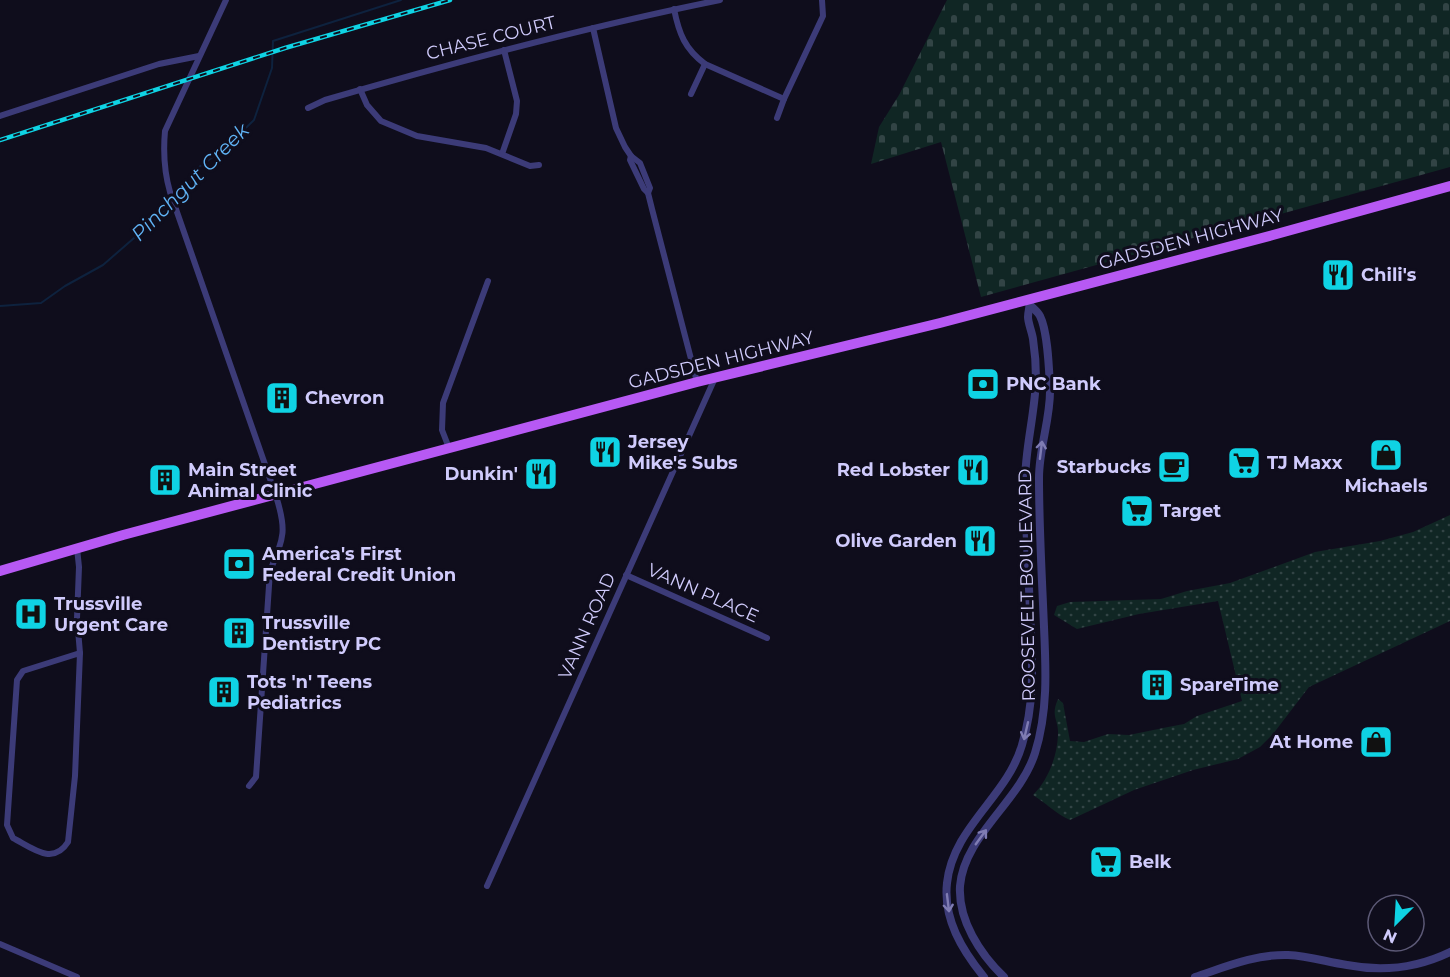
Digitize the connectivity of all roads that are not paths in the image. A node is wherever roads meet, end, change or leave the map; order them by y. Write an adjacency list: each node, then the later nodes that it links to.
1 (226, 0): 7 (street)
2 (720, 0): 4 (street, CHASE COURT)
3 (822, 0): 11 (street)
4 (674, 9): 5 (street, CHASE COURT); 8 (street)
5 (593, 27): 6 (street, CHASE COURT); 21 (street)
6 (504, 50): 9 (street, CHASE COURT); 15 (street)
7 (199, 56): 13 (street); 23 (street)
8 (705, 64): 10 (street); 11 (street)
9 (360, 89): 12 (street, CHASE COURT); 15 (street)
10 (691, 94)
11 (784, 99): 14 (street)
12 (308, 108)
13 (0, 116)
14 (777, 118)
15 (502, 154): 16 (street)
16 (539, 165)
17 (1450, 186): 19 (main road, GADSDEN HIGHWAY)
18 (488, 281): 22 (street)
19 (1030, 303): 20 (main road, GADSDEN HIGHWAY); 34 (street, ROOSEVELT BOULEVARD, one-way to 34); 35 (street, ROOSEVELT BOULEVARD, one-way to 19)
20 (715, 377): 21 (main road, GADSDEN HIGHWAY); 26 (street, VANN ROAD)
21 (697, 382): 22 (main road, GADSDEN HIGHWAY)
22 (449, 448): 23 (main road, GADSDEN HIGHWAY)
23 (276, 496): 24 (main road, GADSDEN HIGHWAY); 29 (street)
24 (77, 548): 25 (main road, GADSDEN HIGHWAY); 28 (street)
25 (0, 571)
26 (626, 575): 27 (street, VANN PLACE); 30 (street, VANN ROAD)
27 (767, 638)
28 (80, 653): 28 (street)
29 (249, 786)
30 (487, 886)
31 (0, 944): 33 (street)
32 (1450, 952): 36 (street)
33 (77, 977)
34 (984, 977)
35 (1004, 977)
36 (1195, 977)

